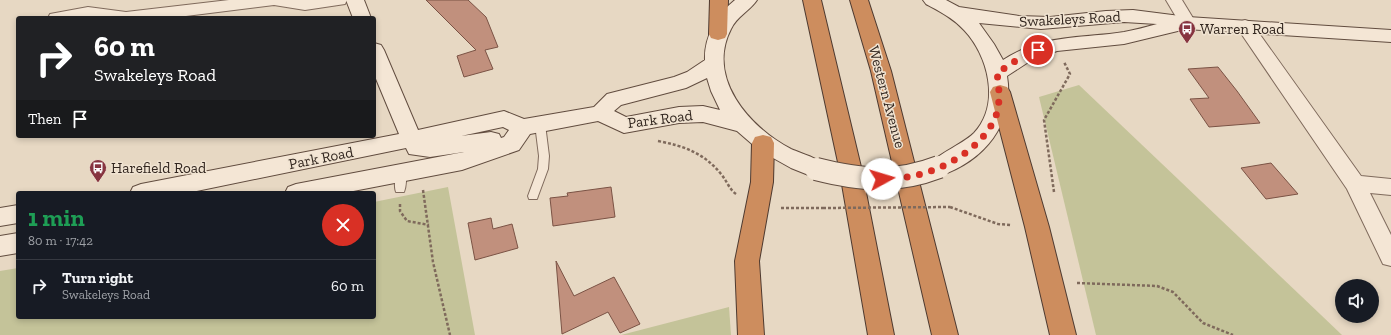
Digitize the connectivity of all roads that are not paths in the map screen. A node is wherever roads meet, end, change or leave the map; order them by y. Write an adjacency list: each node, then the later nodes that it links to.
1 (275, 0): 2 (street); 13 (street)
2 (339, 0)
3 (355, 0): 14 (main road)
4 (719, 0): 17 (highway)
5 (748, 0): 17 (main road)
6 (812, 0): 39 (highway)
7 (860, 0): 40 (highway, Western Avenue)
8 (932, 0): 10 (main road)
9 (1174, 0): 15 (street)
10 (953, 12): 15 (main road, Swakeleys Road); 21 (main road)
11 (67, 16): 12 (street)
12 (113, 16)
13 (143, 16)
14 (361, 16)
15 (1188, 23): 16 (main road, Swakeleys Road); 21 (main road, Swakeleys Road)
16 (1245, 26): 18 (main road, Swakeleys Road); 28 (street)
17 (718, 34): 20 (main road)
18 (1391, 36)
19 (376, 55): 25 (main road)
20 (715, 64): 22 (main road, Park Road); 24 (main road)
21 (998, 82): 26 (main road, bridge); 41 (highway)
22 (600, 113): 23 (main road); 24 (main road, Park Road)
23 (532, 126): 25 (main road, Park Road); 27 (main road, Park Road); 32 (lane)
24 (744, 126): 26 (main road)
25 (411, 139): 27 (main road); 30 (main road, Park Road)
26 (763, 143): 38 (highway)
27 (501, 146): 31 (main road, Park Road)
28 (1355, 184): 29 (street); 37 (street)
29 (1391, 187)
30 (151, 191)
31 (313, 191)
32 (534, 196)
33 (16, 214): 34 (main road)
34 (0, 218)
35 (16, 243): 36 (main road)
36 (0, 246)
37 (1391, 257)
38 (751, 335)
39 (881, 335)
40 (945, 335)
41 (1063, 335)

